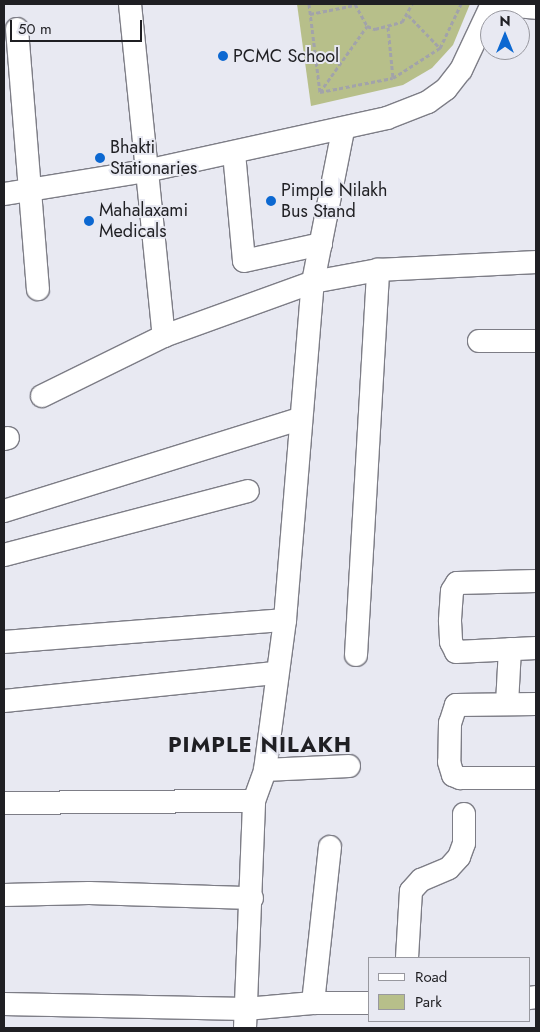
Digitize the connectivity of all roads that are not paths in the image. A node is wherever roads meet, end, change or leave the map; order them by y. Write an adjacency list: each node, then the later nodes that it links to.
1 (130, 4): 7 (street)
2 (490, 8): 3 (street); 5 (street)
3 (536, 8)
4 (17, 29): 8 (street)
5 (343, 130): 6 (street); 10 (street)
6 (234, 153): 7 (street); 10 (street)
7 (146, 170): 8 (street); 15 (street)
8 (28, 190): 9 (street); 14 (street)
9 (4, 194)
10 (321, 244): 13 (street)
11 (536, 262): 12 (street)
12 (378, 270): 13 (street); 28 (street)
13 (313, 282): 15 (street); 19 (street)
14 (38, 289)
15 (164, 336): 18 (street)
16 (479, 341): 17 (street)
17 (536, 341)
18 (42, 396)
19 (300, 419): 21 (street); 24 (street)
20 (248, 492): 22 (street)
21 (4, 511)
22 (4, 555)
23 (536, 581): 27 (street)
24 (285, 620): 25 (street); 29 (street)
25 (4, 642)
26 (536, 648): 27 (street)
27 (510, 649): 31 (street)
28 (356, 655)
29 (276, 673): 30 (street); 34 (street)
30 (4, 701)
31 (507, 704): 32 (street); 35 (street)
32 (536, 704)
33 (349, 766): 34 (street)
34 (265, 770): 36 (street)
35 (536, 778)
36 (254, 801): 37 (street); 41 (street)
37 (4, 803)
38 (464, 814): 42 (street)
39 (330, 847): 43 (street)
40 (4, 895): 41 (street)
41 (252, 898): 46 (street)
42 (407, 957)
43 (313, 1003): 44 (street); 46 (street)
44 (368, 1003)
45 (4, 1004): 46 (street)
46 (245, 1019)

